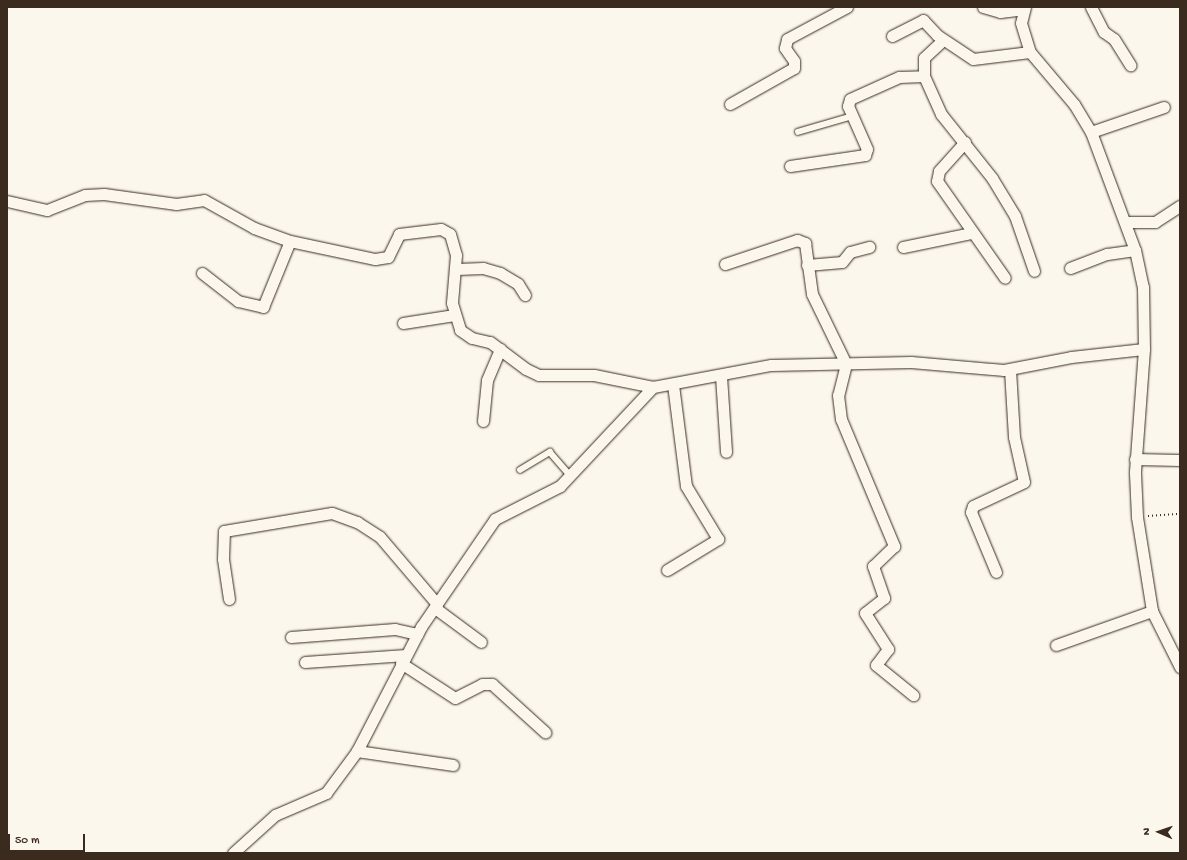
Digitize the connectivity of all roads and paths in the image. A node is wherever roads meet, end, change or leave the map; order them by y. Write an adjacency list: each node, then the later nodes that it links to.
1 (847, 7): 10 (street)
2 (983, 7): 4 (street)
3 (1091, 7): 8 (street)
4 (1024, 8): 7 (street)
5 (892, 36): 6 (street)
6 (943, 40): 7 (street); 9 (street)
7 (1030, 52): 14 (street)
8 (1130, 65)
9 (924, 76): 12 (street); 15 (street)
10 (730, 104)
11 (1164, 107): 14 (street)
12 (853, 116): 13 (lane); 16 (street)
13 (798, 132)
14 (1090, 132): 19 (street)
15 (965, 142): 20 (street); 29 (street)
16 (790, 166)
17 (7, 201): 21 (street)
18 (1180, 206): 19 (street)
19 (1126, 222): 24 (street)
20 (971, 234): 23 (street); 31 (street)
21 (290, 241): 28 (street); 30 (street)
22 (869, 247): 26 (street)
23 (903, 247)
24 (1134, 250): 27 (street); 36 (street)
25 (725, 264): 26 (street)
26 (807, 265): 37 (street)
27 (1070, 268)
28 (457, 269): 32 (street); 33 (street)
29 (1034, 271)
30 (202, 273)
31 (1005, 278)
32 (525, 295)
33 (454, 315): 34 (street); 35 (street)
34 (403, 323)
35 (500, 349): 41 (street); 42 (street)
36 (1144, 349): 38 (street); 44 (street)
37 (846, 364): 38 (street); 39 (street); 62 (street)
38 (1010, 370): 51 (street)
39 (721, 376): 40 (street); 43 (street)
40 (673, 384): 41 (street); 50 (street)
41 (653, 387): 47 (street)
42 (483, 421)
43 (726, 452)
44 (1135, 460): 45 (street); 49 (street)
45 (1180, 460)
46 (520, 470): 47 (lane)
47 (570, 475): 53 (street)
48 (1180, 514): 49 (path)
49 (1136, 517): 54 (street)
50 (667, 570)
51 (996, 572)
52 (229, 599): 53 (street)
53 (436, 606): 55 (street); 57 (street)
54 (1152, 611): 58 (street); 61 (street)
55 (417, 634): 56 (street); 59 (street)
56 (291, 637)
57 (481, 642)
58 (1056, 646)
59 (404, 659): 60 (street); 63 (street); 64 (street)
60 (305, 662)
61 (1180, 667)
62 (913, 695)
63 (545, 732)
64 (357, 751): 65 (street); 66 (street)
65 (453, 765)
66 (233, 853)

